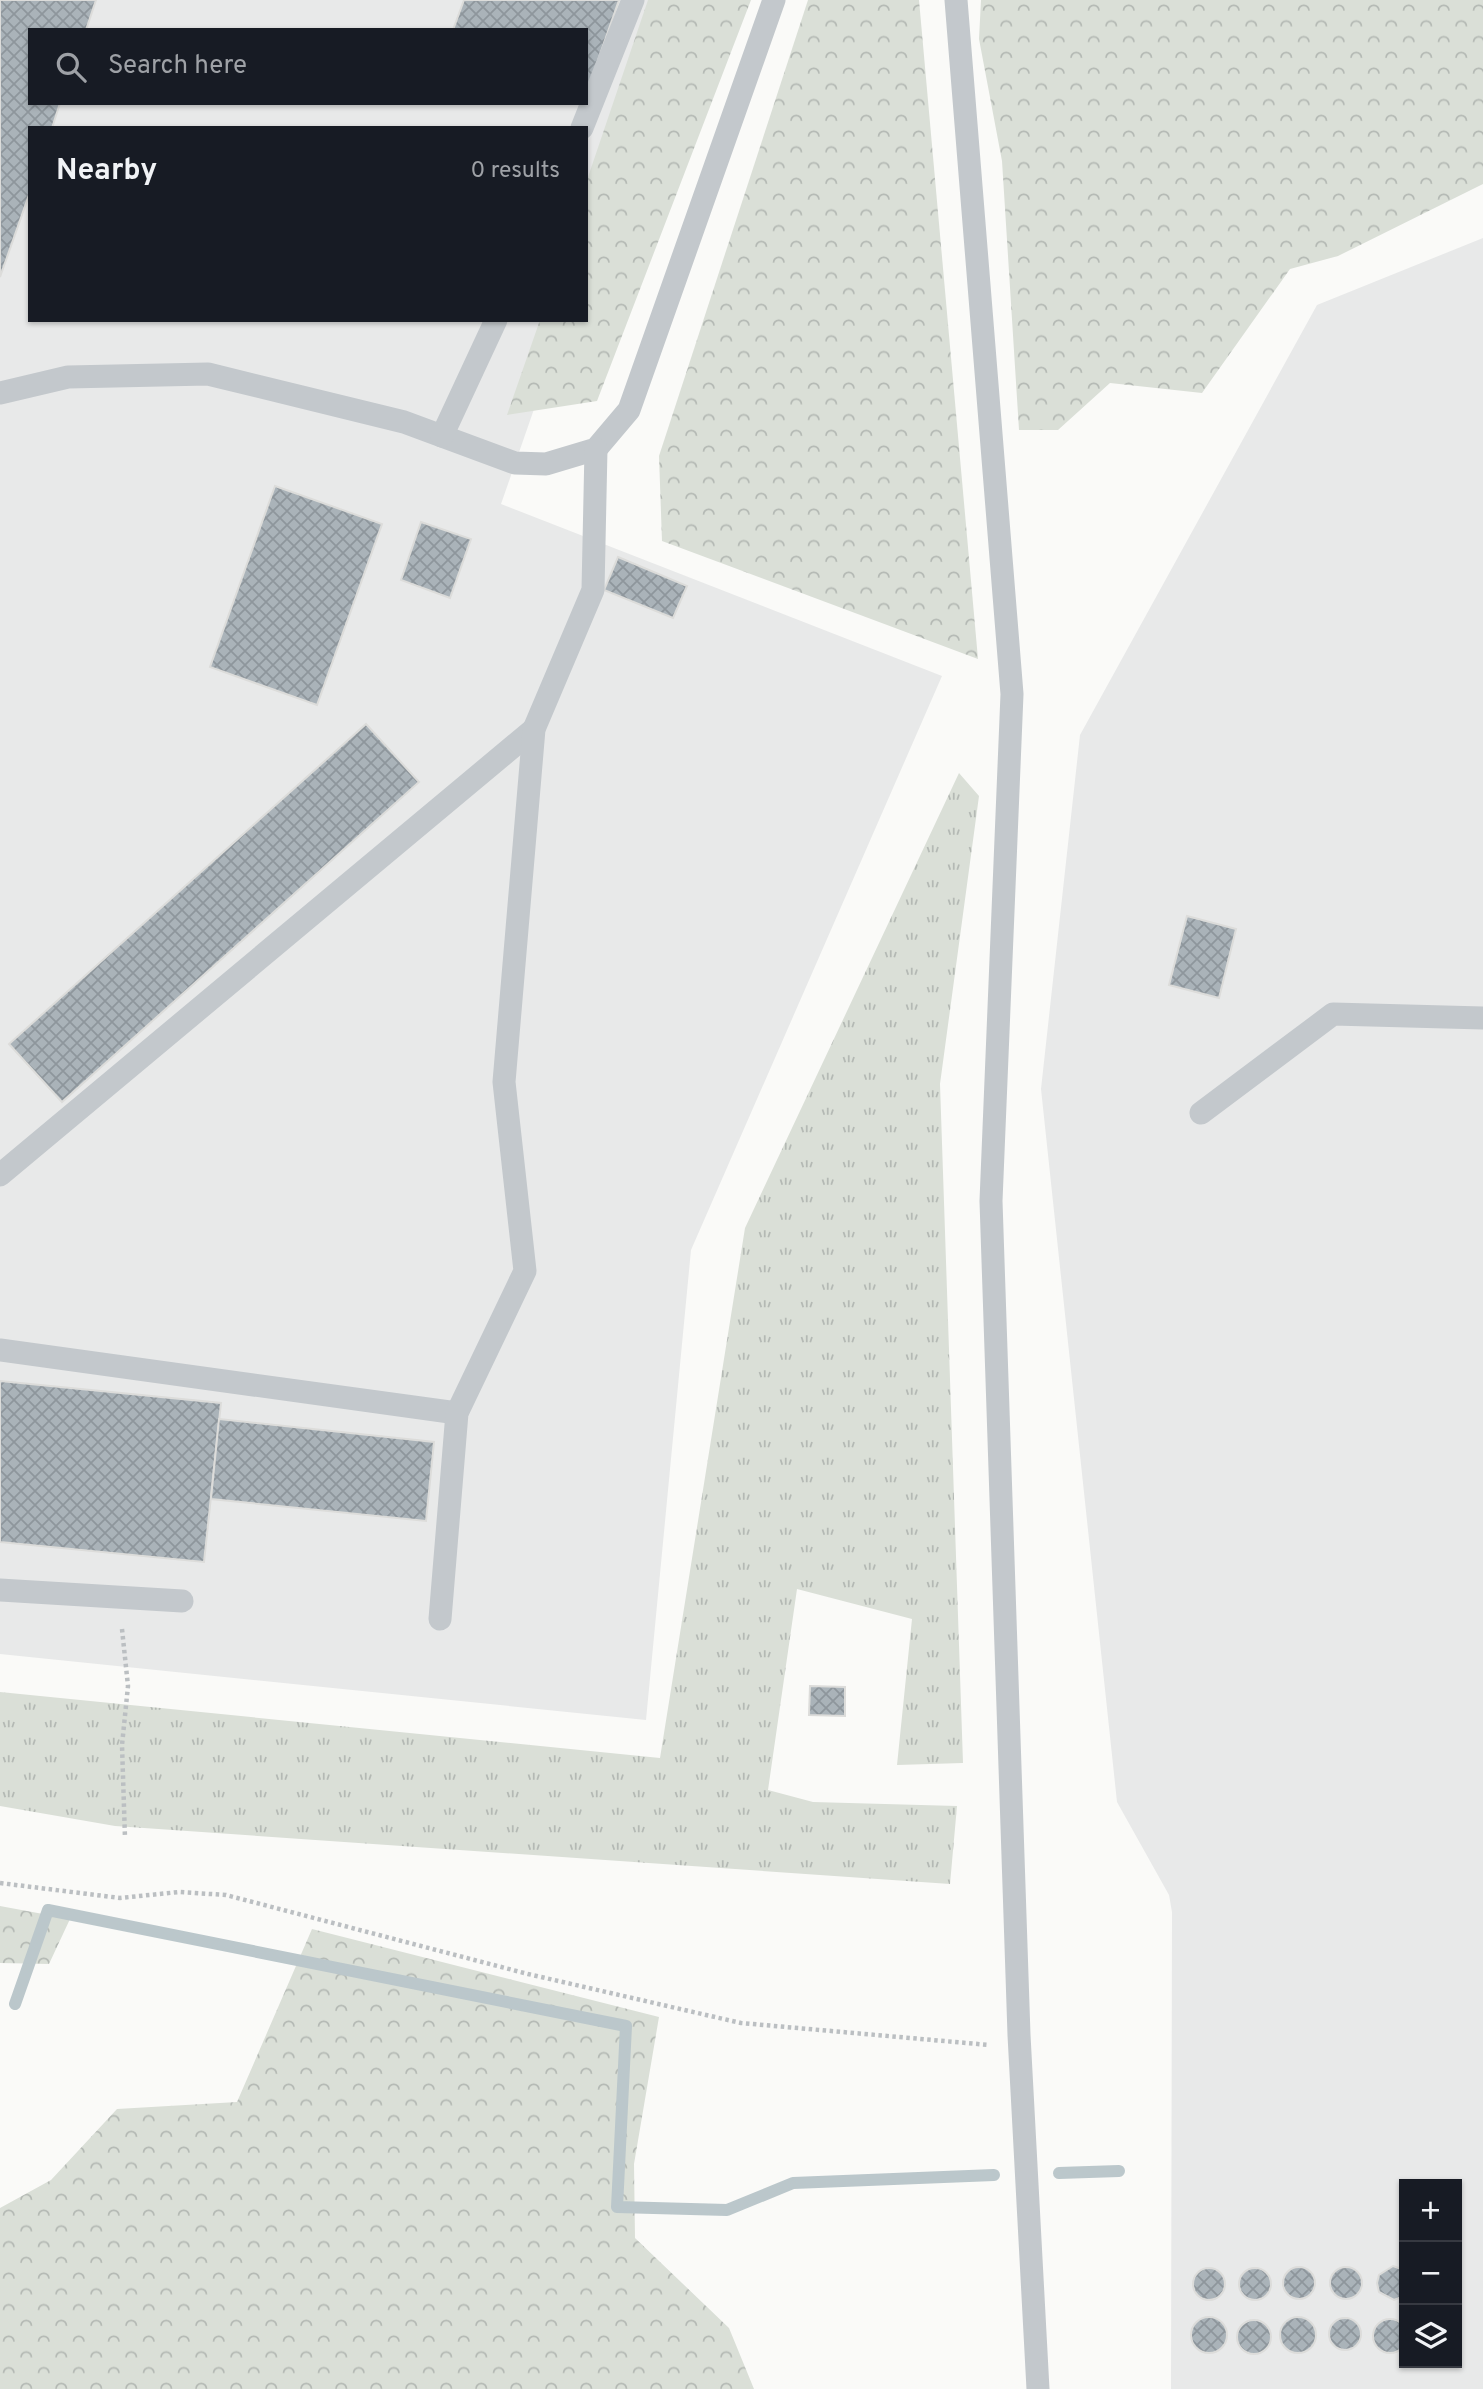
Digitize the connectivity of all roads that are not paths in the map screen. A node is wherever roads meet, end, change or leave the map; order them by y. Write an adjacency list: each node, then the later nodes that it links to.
1 (633, 0): 4 (lane)
2 (774, 0): 8 (lane)
3 (956, 0): 18 (lane)
4 (583, 126)
5 (495, 322): 7 (lane)
6 (0, 393): 7 (lane)
7 (442, 436): 8 (lane)
8 (596, 449): 9 (lane)
9 (534, 729): 12 (lane); 14 (lane)
10 (1483, 1018): 11 (lane)
11 (1201, 1113)
12 (0, 1175)
13 (0, 1350): 14 (lane)
14 (457, 1413): 17 (lane)
15 (0, 1590): 16 (lane)
16 (182, 1601)
17 (440, 1619)
18 (1038, 2389)

